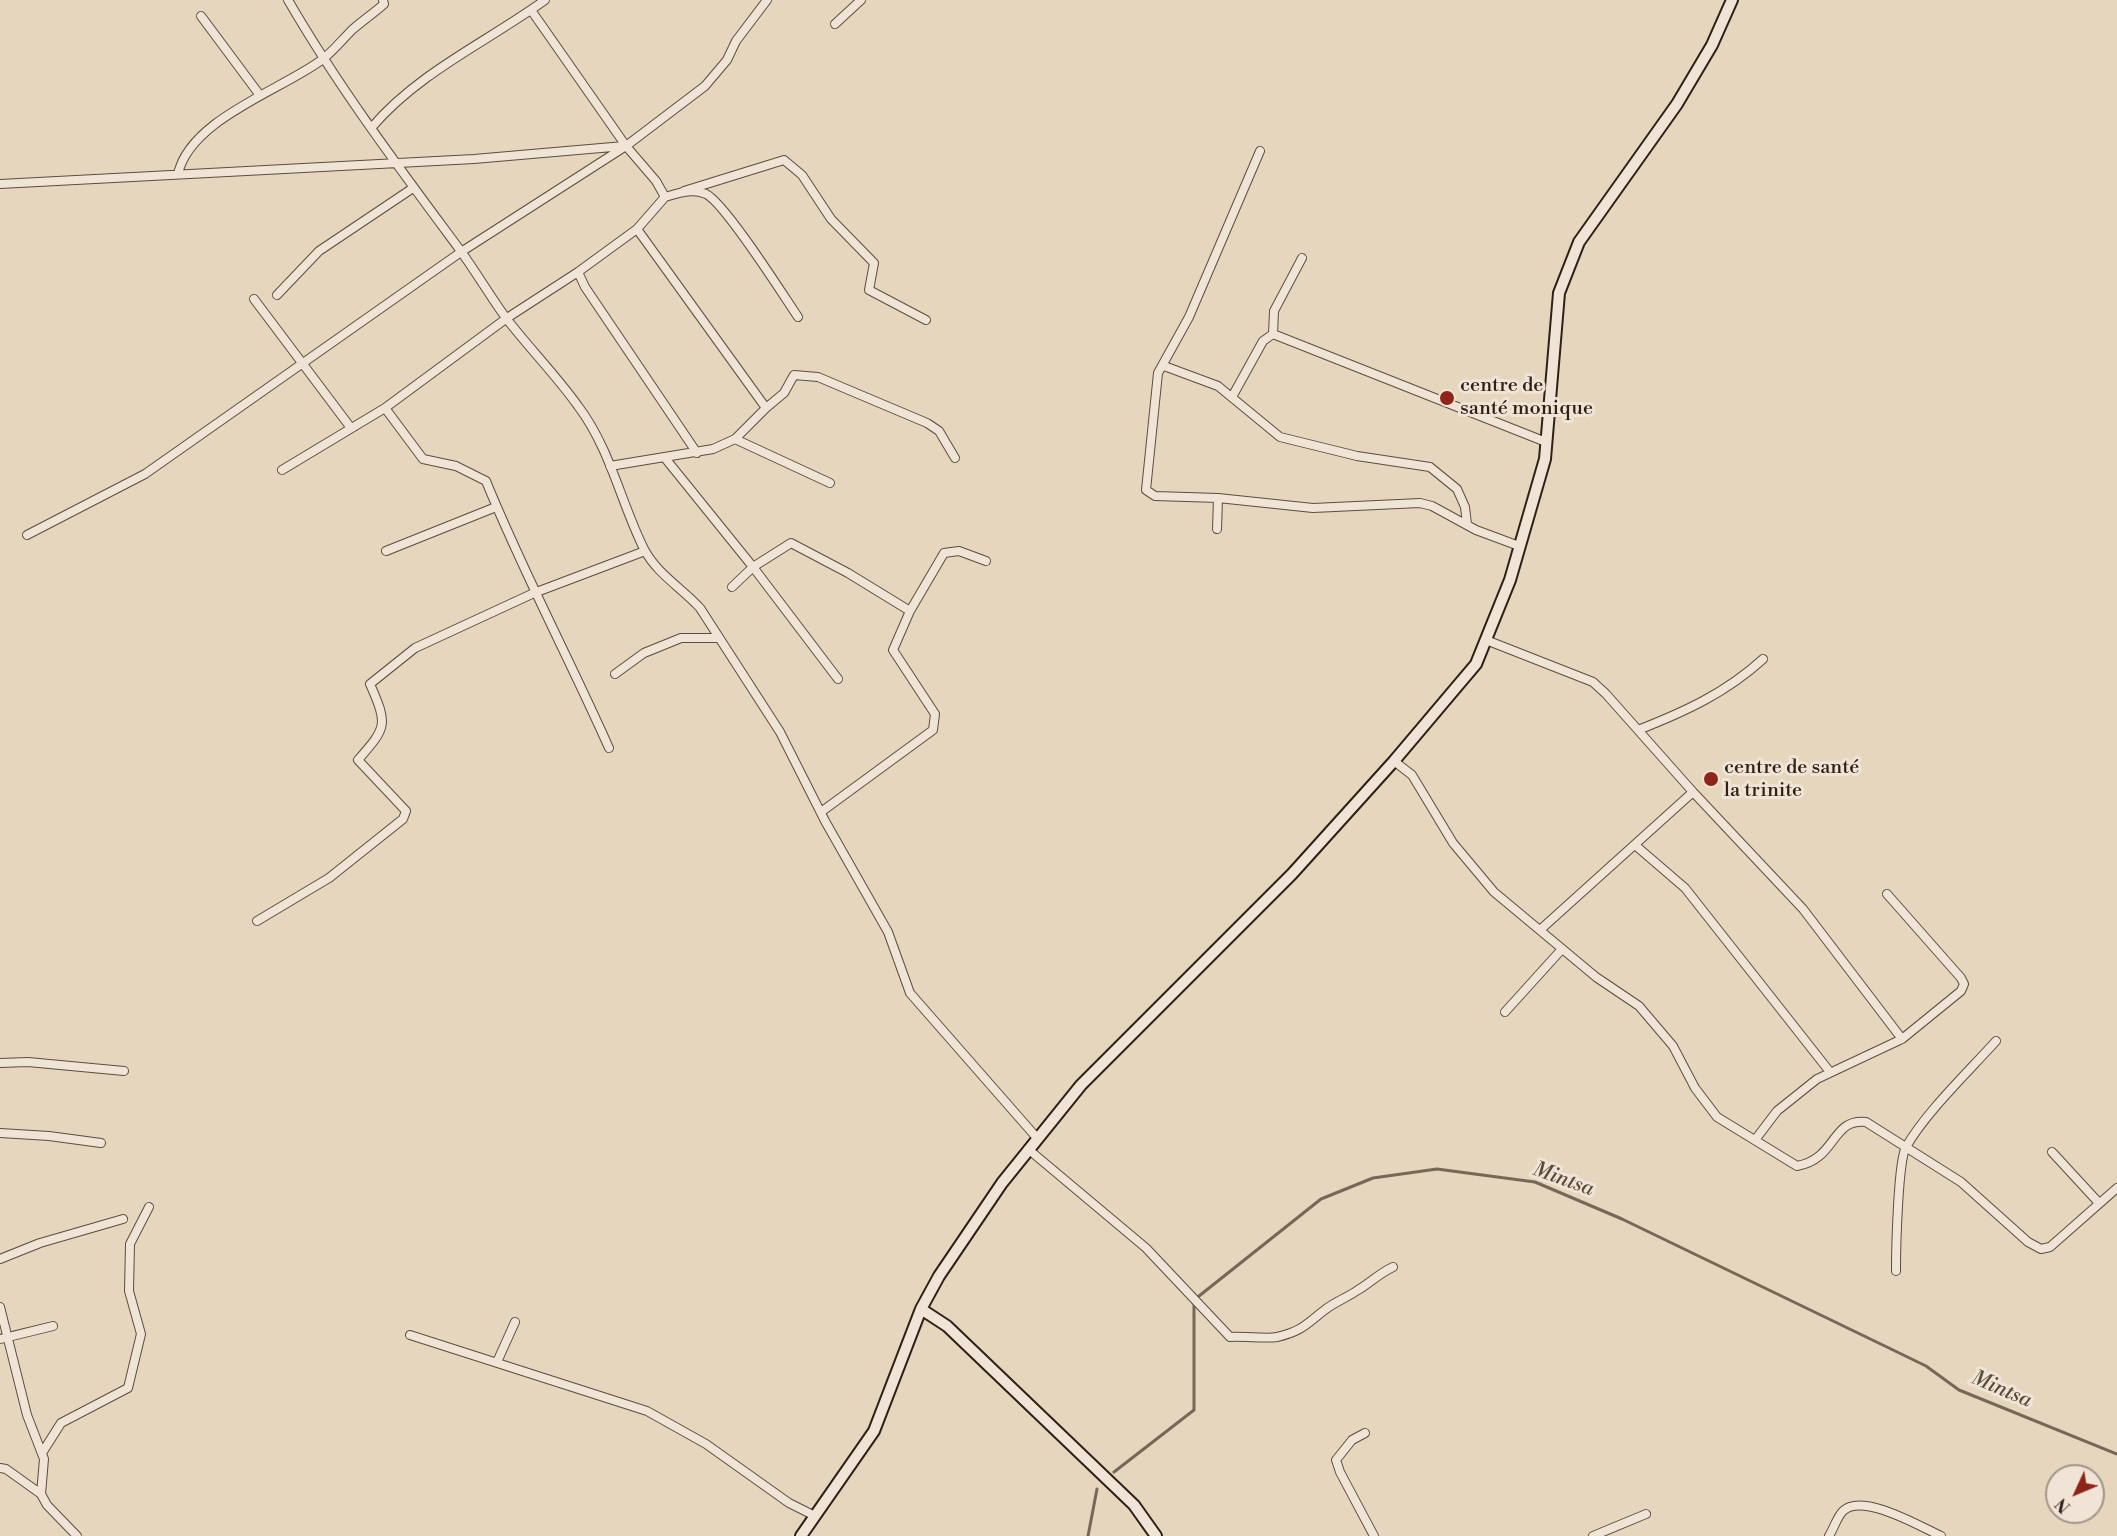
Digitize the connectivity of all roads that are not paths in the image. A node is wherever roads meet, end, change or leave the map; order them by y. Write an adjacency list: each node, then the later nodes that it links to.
1 (288, 0): 10 (street)
2 (383, 0): 10 (street)
3 (545, 0): 7 (street)
4 (767, 0): 13 (street)
5 (861, 0): 9 (street)
6 (1732, 0): 38 (main road)
7 (531, 10): 12 (street); 13 (street)
8 (201, 16): 11 (street)
9 (835, 24)
10 (323, 59): 11 (street); 12 (street)
11 (259, 94): 16 (street)
12 (372, 127): 15 (street)
13 (626, 146): 15 (street); 20 (street); 22 (street)
14 (1260, 151): 32 (street)
15 (395, 162): 16 (street); 18 (street)
16 (178, 174): 17 (street)
17 (0, 184)
18 (413, 188): 22 (street); 25 (street)
19 (684, 191): 20 (street); 27 (street); 29 (street)
20 (665, 197): 21 (street)
21 (638, 229): 24 (street); 35 (street)
22 (462, 252): 28 (street); 31 (street)
23 (1302, 258): 30 (street)
24 (578, 272): 28 (street); 39 (street)
25 (277, 294)
26 (254, 299): 31 (street)
27 (798, 317)
28 (507, 318): 34 (street); 42 (street)
29 (926, 320)
30 (1273, 333): 33 (street); 38 (street)
31 (303, 365): 36 (street); 49 (street)
32 (1164, 366): 33 (street); 45 (street)
33 (1232, 398): 47 (street)
34 (385, 408): 36 (street); 46 (street)
35 (766, 408): 37 (street); 41 (street)
36 (351, 428): 43 (street)
37 (735, 439): 39 (street); 44 (street)
38 (1546, 442): 50 (main road)
39 (698, 453): 40 (street)
40 (665, 458): 42 (street); 54 (street)
41 (955, 458)
42 (610, 466): 52 (street)
43 (282, 470)
44 (830, 483)
45 (1218, 498): 47 (street); 48 (street)
46 (496, 507): 51 (street); 56 (street)
47 (1467, 524): 50 (street)
48 (1217, 529)
49 (27, 535)
50 (1519, 546): 59 (main road)
51 (386, 551)
52 (645, 551): 56 (street); 58 (street)
53 (986, 561): 57 (street)
54 (753, 567): 55 (street); 57 (street); 62 (street)
55 (732, 587)
56 (534, 593): 64 (street); 70 (street)
57 (910, 611): 67 (street)
58 (719, 638): 61 (street); 67 (street)
59 (1486, 640): 63 (street); 65 (main road)
60 (1763, 659): 63 (street)
61 (615, 675)
62 (838, 680)
63 (1638, 730): 66 (street)
64 (609, 748)
65 (1394, 761): 71 (street); 80 (main road)
66 (1693, 792): 68 (street); 74 (street)
67 (821, 812): 80 (street)
68 (1635, 845): 71 (street); 78 (street)
69 (1887, 894): 74 (street)
70 (257, 921)
71 (1540, 930): 72 (street)
72 (1562, 949): 73 (street); 81 (street)
73 (1504, 1012)
74 (1902, 1039): 78 (street)
75 (1996, 1041): 83 (street)
76 (0, 1063): 77 (street)
77 (124, 1071)
78 (1830, 1072): 81 (street)
79 (0, 1133): 82 (street)
80 (1038, 1138): 84 (main road)
81 (1755, 1140): 83 (street)
82 (101, 1143)
83 (1905, 1148): 87 (street); 92 (street)
84 (1028, 1149): 91 (street); 94 (main road)
85 (2052, 1152): 87 (street)
86 (2117, 1188): 87 (street)
87 (2099, 1203)
88 (149, 1208): 101 (street)
89 (123, 1219): 90 (street)
90 (0, 1259)
91 (1393, 1267)
92 (1896, 1270)
93 (0, 1307): 98 (street)
94 (921, 1309): 105 (main road); 108 (main road)
95 (515, 1322): 99 (street)
96 (53, 1326): 98 (street)
97 (410, 1335): 99 (street)
98 (3, 1338): 101 (street)
99 (497, 1362): 105 (street)
100 (1365, 1434): 109 (street)
101 (42, 1453): 103 (street)
102 (0, 1468): 103 (street)
103 (41, 1494): 106 (street)
104 (1646, 1514): 110 (street)
105 (815, 1516): 107 (main road)
106 (71, 1534)
107 (801, 1536)
108 (1156, 1536)
109 (1374, 1536)
110 (1593, 1536)
111 (1830, 1536): 112 (street)
112 (1941, 1536)

